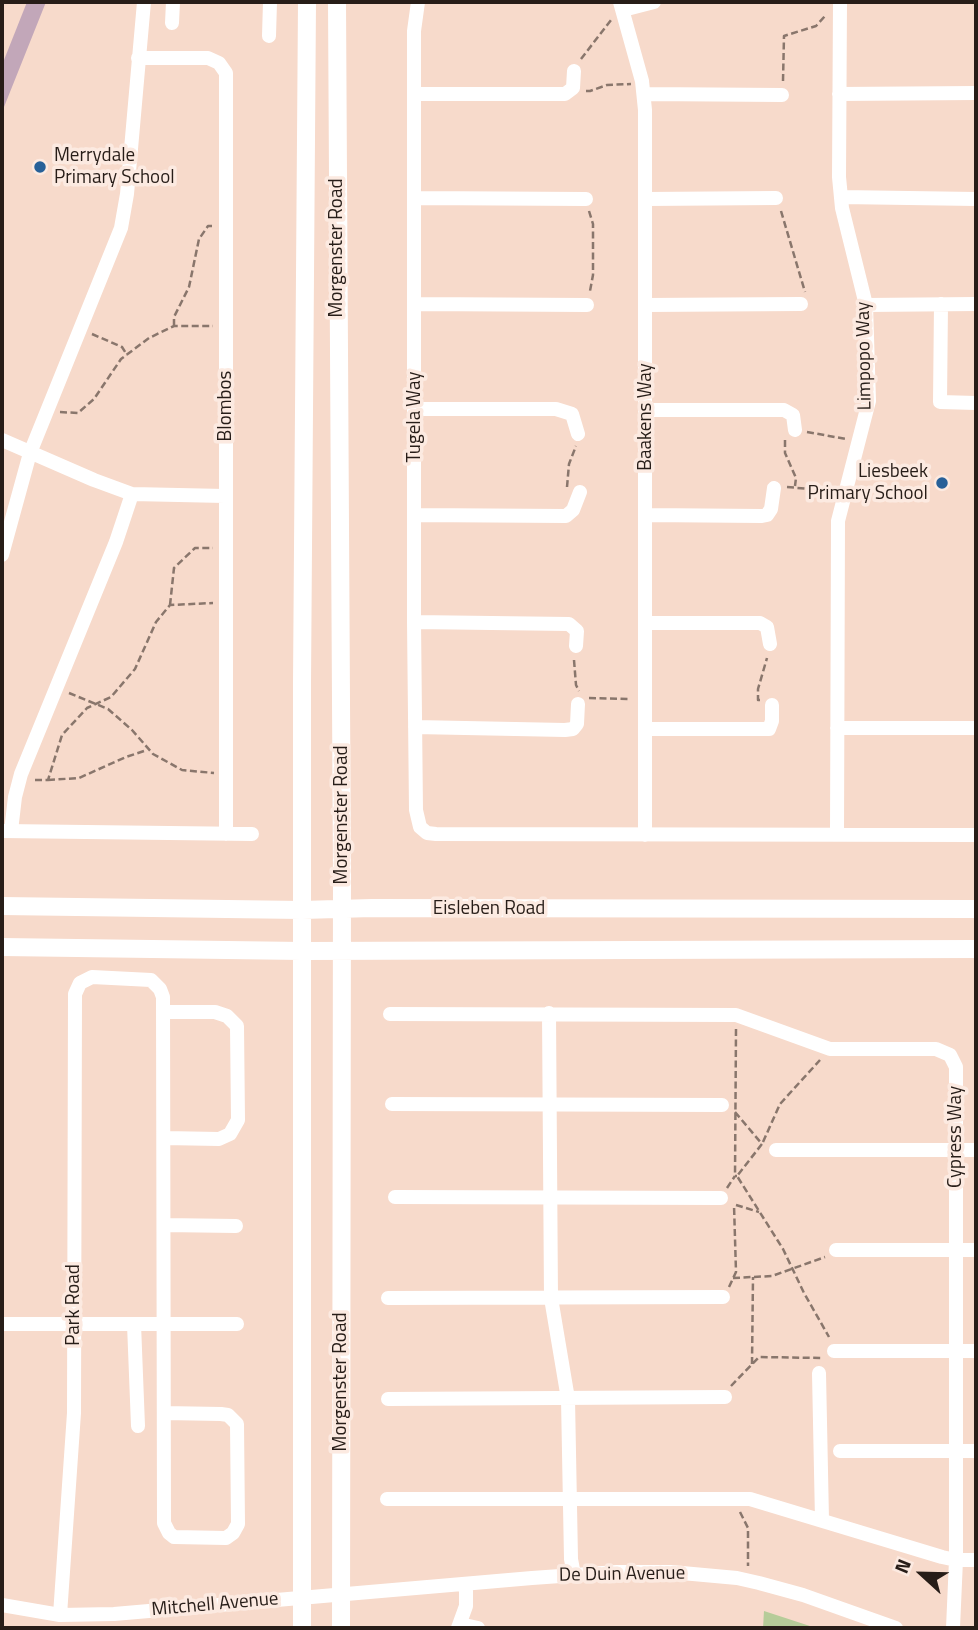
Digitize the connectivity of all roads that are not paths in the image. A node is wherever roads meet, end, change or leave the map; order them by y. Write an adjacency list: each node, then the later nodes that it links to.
1 (144, 2): 12 (street)
2 (173, 2): 10 (street)
3 (270, 2): 11 (street)
4 (307, 2): 64 (main road, Morgenster Road)
5 (337, 2): 65 (main road, Morgenster Road)
6 (418, 2): 16 (street, Tugela Way)
7 (654, 2): 9 (street)
8 (840, 8): 17 (street, Limpopo Way)
9 (622, 9): 14 (street, Baakens Way)
10 (172, 23)
11 (269, 36)
12 (138, 58): 38 (street); 42 (street, Blombos)
13 (574, 71): 16 (street)
14 (643, 88): 18 (street); 23 (street, Baakens Way)
15 (976, 93): 17 (street)
16 (414, 94): 20 (street, Tugela Way)
17 (839, 94): 19 (street, Limpopo Way)
18 (782, 95)
19 (841, 197): 24 (street); 31 (street, Limpopo Way)
20 (415, 198): 22 (street); 25 (street, Tugela Way)
21 (776, 198): 23 (street)
22 (586, 199)
23 (646, 199): 30 (street, Baakens Way)
24 (976, 199)
25 (415, 304): 29 (street); 33 (street, Tugela Way)
26 (801, 304): 30 (street)
27 (941, 304): 28 (street); 31 (street); 32 (street)
28 (976, 304)
29 (587, 305)
30 (646, 305): 34 (street, Baakens Way)
31 (866, 305): 53 (street, Limpopo Way)
32 (976, 403)
33 (415, 409): 36 (street); 43 (street, Tugela Way)
34 (645, 410): 35 (street); 44 (street, Baakens Way)
35 (795, 430)
36 (578, 434)
37 (2, 440): 38 (street)
38 (30, 453): 41 (street); 45 (street)
39 (774, 488): 44 (street)
40 (580, 492): 43 (street)
41 (132, 494): 42 (street); 56 (street)
42 (225, 496): 57 (street, Blombos)
43 (415, 515): 46 (street, Tugela Way)
44 (646, 515): 47 (street, Baakens Way)
45 (2, 555)
46 (414, 622): 49 (street); 52 (street, Tugela Way)
47 (646, 623): 48 (street); 54 (street, Baakens Way)
48 (770, 644)
49 (576, 646)
50 (578, 704): 52 (street)
51 (772, 705): 54 (street)
52 (415, 727): 59 (street, Tugela Way)
53 (837, 728): 55 (street); 60 (street, Limpopo Way)
54 (646, 729): 59 (street, Baakens Way)
55 (976, 729)
56 (7, 831): 57 (street)
57 (226, 834): 58 (street)
58 (252, 834)
59 (645, 835): 60 (street)
60 (837, 835): 61 (street)
61 (976, 835)
62 (2, 906): 64 (main road, Eisleben Road)
63 (976, 909): 65 (main road, Eisleben Road)
64 (302, 910): 65 (main road, Eisleben Road); 68 (main road, Morgenster Road)
65 (342, 910): 69 (main road, Morgenster Road)
66 (2, 947): 68 (main road)
67 (976, 950): 69 (main road)
68 (302, 951): 69 (main road); 116 (main road, Morgenster Road)
69 (342, 951): 115 (main road, Morgenster Road)
70 (164, 1012): 76 (street); 76 (street); 92 (street, Park Road)
71 (549, 1013): 72 (street, Cypress Way); 74 (street); 78 (street, Cypress Way)
72 (390, 1014)
73 (392, 1104): 74 (street)
74 (550, 1105): 75 (street); 81 (street)
75 (722, 1105)
76 (164, 1138): 83 (street)
77 (773, 1148): 78 (street)
78 (956, 1150): 79 (street); 85 (street, Cypress Way)
79 (976, 1150)
80 (395, 1197): 81 (street)
81 (550, 1197): 82 (street); 90 (street)
82 (721, 1198)
83 (164, 1225): 84 (street); 94 (street)
84 (236, 1226)
85 (956, 1250): 86 (street); 87 (street); 96 (street, Cypress Way)
86 (976, 1250)
87 (832, 1253)
88 (723, 1297): 90 (street)
89 (388, 1298): 90 (street)
90 (551, 1298): 102 (street)
91 (2, 1324): 92 (street)
92 (74, 1324): 93 (street); 118 (street, Park Road)
93 (134, 1324): 94 (street); 104 (street)
94 (164, 1324): 95 (street); 103 (street)
95 (237, 1324)
96 (956, 1350): 97 (street); 98 (street); 106 (street, Cypress Way)
97 (976, 1351)
98 (831, 1354)
99 (819, 1373): 110 (street)
100 (725, 1397): 102 (street)
101 (388, 1399): 102 (street)
102 (568, 1399): 108 (street)
103 (164, 1413): 103 (street)
104 (138, 1426)
105 (839, 1451): 106 (street)
106 (956, 1451): 107 (street); 111 (street, Cypress Way)
107 (976, 1451)
108 (570, 1498): 109 (street); 110 (street); 113 (street)
109 (387, 1499)
110 (822, 1520): 111 (street)
111 (956, 1560): 112 (street); 124 (street, Cypress Way)
112 (976, 1560)
113 (574, 1575): 114 (street, De Duin Avenue); 123 (street, De Duin Avenue)
114 (466, 1584): 115 (street, De Duin Avenue); 119 (street)
115 (340, 1595): 116 (street, Mitchell Avenue); 121 (main road, Morgenster Road)
116 (303, 1597): 118 (street, Mitchell Avenue); 120 (main road, Morgenster Road)
117 (2, 1605): 118 (street, Mitchell Avenue)
118 (60, 1615)
119 (459, 1626): 122 (street)
120 (302, 1628)
121 (341, 1628)
122 (478, 1628)
123 (895, 1628)
124 (953, 1628)

